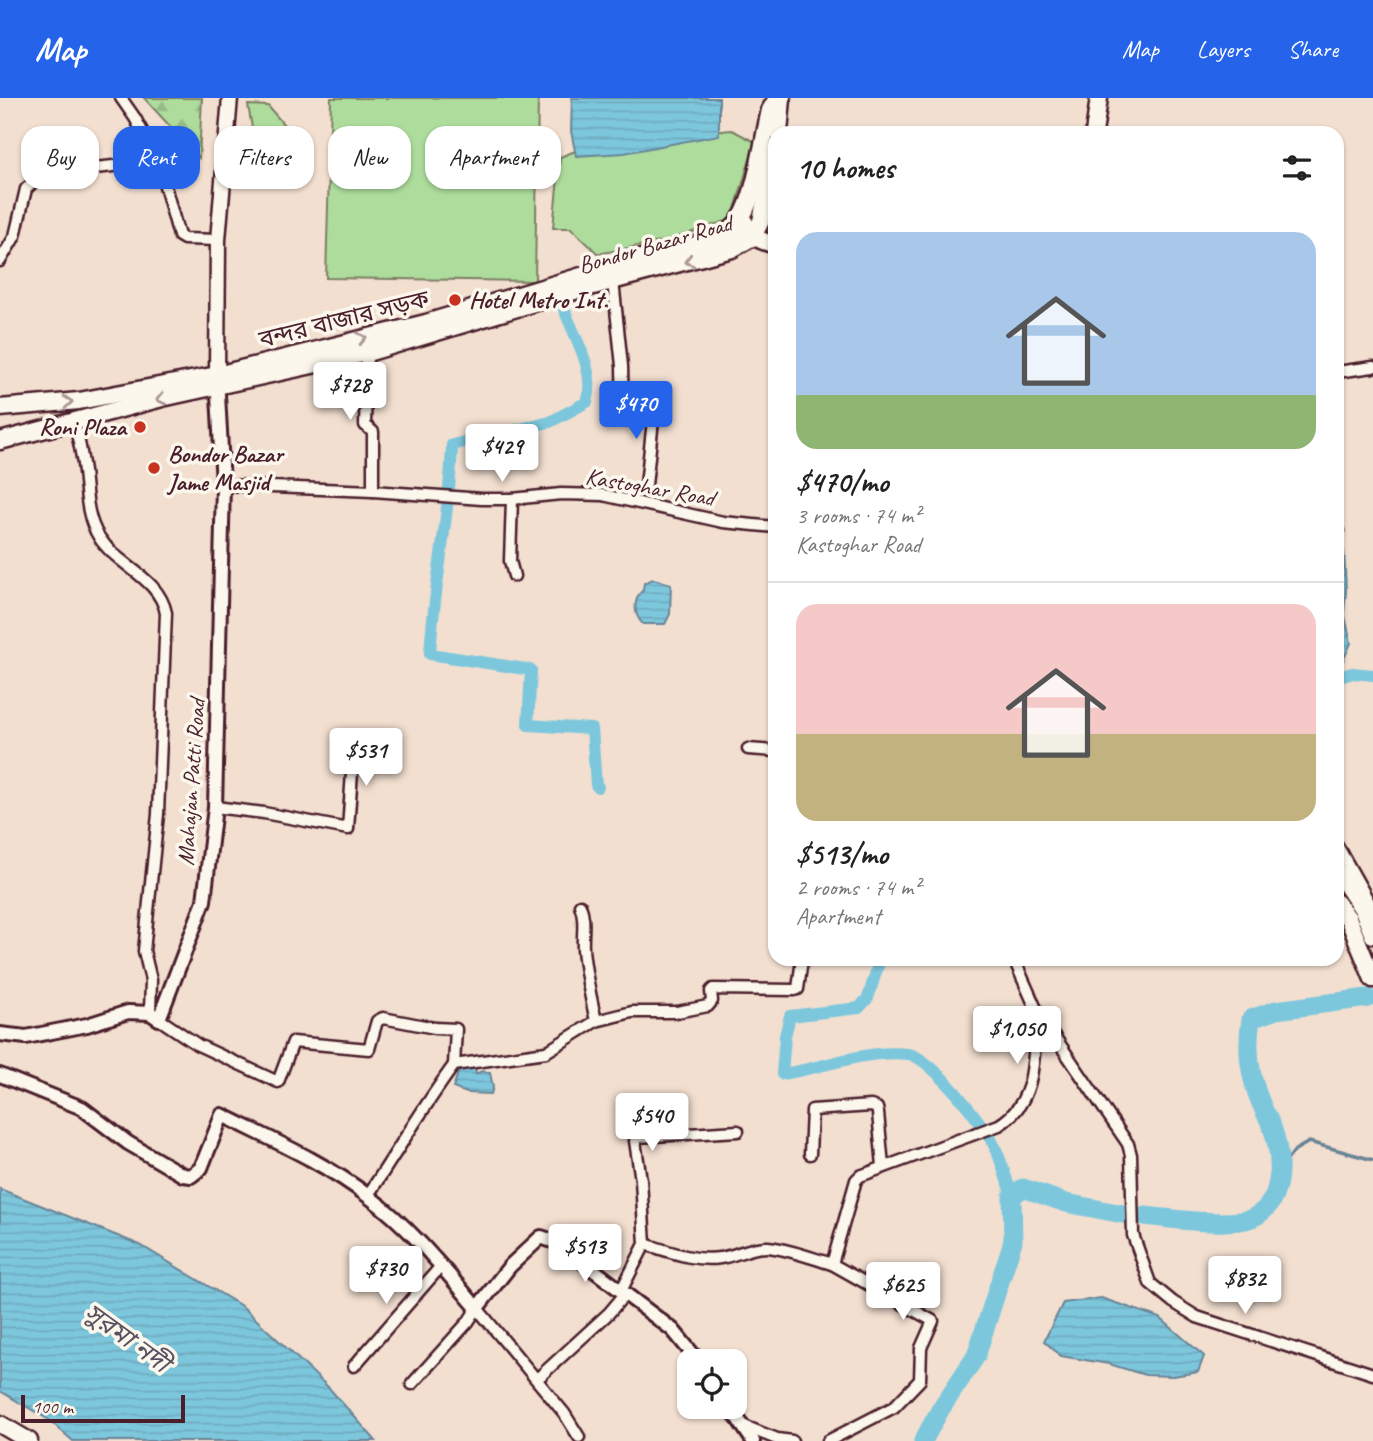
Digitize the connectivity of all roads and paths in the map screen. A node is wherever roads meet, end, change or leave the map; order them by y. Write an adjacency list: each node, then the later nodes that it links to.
1 (121, 98): 6 (street)
2 (230, 98): 17 (main road)
3 (776, 98): 12 (main road)
4 (782, 98): 7 (main road)
5 (1099, 98): 8 (main road)
6 (139, 126)
7 (780, 126)
8 (1095, 126)
9 (113, 166): 19 (street)
10 (768, 187): 13 (main road)
11 (166, 189): 17 (street)
12 (742, 216): 15 (main road); 16 (main road)
13 (762, 216): 14 (main road); 15 (main road)
14 (768, 230)
15 (753, 237): 16 (main road, বন্দর বাজার সড়ক); 18 (main road, বন্দর বাজার সড়ক); 20 (main road, Bondor Bazar Road, one-way to 20)
16 (722, 239): 24 (main road, বন্দর বাজার সড়ক, one-way to 16)
17 (218, 240): 24 (main road)
18 (768, 242)
19 (0, 261)
20 (613, 281): 21 (main road, Bondor Bazar Road); 25 (street)
21 (367, 353): 24 (main road, Bondor Bazar Road); 32 (street)
22 (1373, 368): 23 (street)
23 (1344, 371)
24 (217, 381): 26 (main road, বন্দর বাজার সড়ক, one-way to 24); 28 (main road, Bondor Bazar Road, one-way to 28); 30 (street, Mahajan Patti Road)
25 (623, 398): 27 (street); 31 (street)
26 (0, 408)
27 (623, 415)
28 (74, 421): 29 (main road, Bondor Bazar Road); 51 (street)
29 (0, 441)
30 (223, 485): 32 (street, Kastoghar Road); 39 (street, Mahajan Patti Road)
31 (646, 485)
32 (373, 491): 33 (street, Kastoghar Road)
33 (512, 499): 34 (street, Kastoghar Road); 35 (street)
34 (768, 526)
35 (514, 576)
36 (354, 744): 39 (street)
37 (748, 749): 38 (street)
38 (768, 750)
39 (215, 807): 51 (street, Mahajan Patti Road)
40 (1344, 858): 43 (street)
41 (1344, 879): 43 (main road)
42 (580, 905): 52 (street)
43 (1370, 907): 45 (street); 46 (main road)
44 (1344, 913): 45 (main road)
45 (1348, 918): 49 (main road)
46 (1373, 935)
47 (801, 966): 52 (street)
48 (1017, 966): 50 (street)
49 (1373, 979)
50 (1037, 1011): 58 (street); 67 (street)
51 (154, 1016): 53 (street); 54 (street)
52 (596, 1021): 54 (street)
53 (0, 1034)
54 (454, 1065): 59 (street)
55 (0, 1075): 59 (street)
56 (738, 1131): 60 (street)
57 (810, 1154): 58 (street)
58 (883, 1166): 61 (street)
59 (368, 1195): 62 (street)
60 (645, 1244): 61 (street); 63 (street)
61 (832, 1264): 77 (street)
62 (441, 1266): 64 (street); 66 (street)
63 (623, 1292): 64 (street); 65 (street); 68 (street)
64 (477, 1308): 68 (street); 69 (street)
65 (688, 1349)
66 (354, 1366)
67 (1373, 1374)
68 (537, 1379): 73 (street)
69 (412, 1384)
70 (739, 1419): 72 (street)
71 (0, 1424): 74 (main road)
72 (744, 1426): 75 (street); 76 (street)
73 (579, 1437)
74 (29, 1441)
75 (752, 1441)
76 (792, 1441)
77 (828, 1441)

